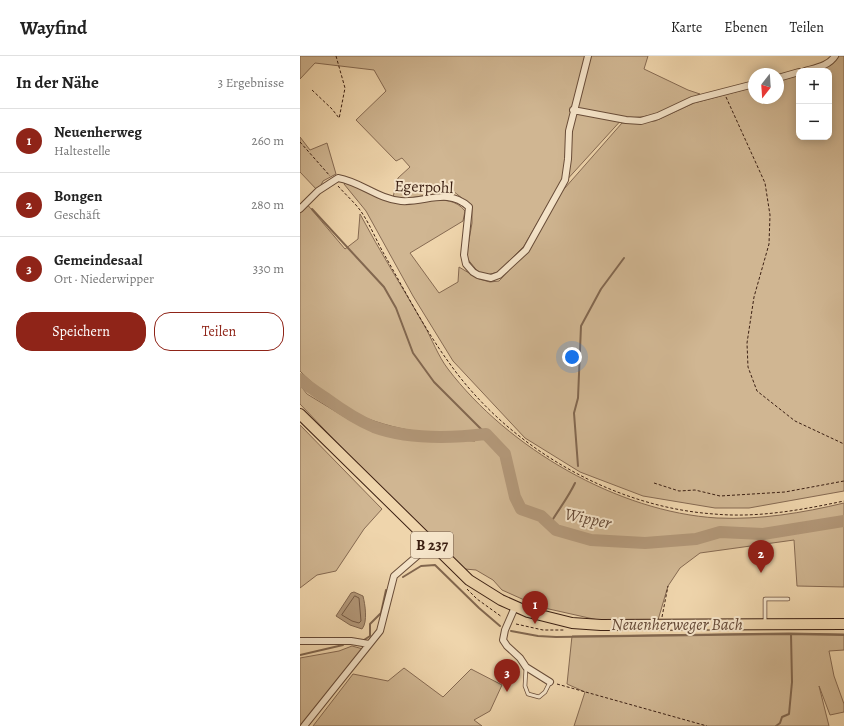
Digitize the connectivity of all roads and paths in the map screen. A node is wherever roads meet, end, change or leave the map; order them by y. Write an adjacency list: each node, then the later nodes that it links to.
1 (336, 56): 8 (path)
2 (588, 56): 10 (street, Egerpohl)
3 (835, 56): 4 (street)
4 (818, 68)
5 (796, 73): 6 (street)
6 (784, 76)
7 (748, 86): 9 (street)
8 (312, 90)
9 (724, 92): 10 (street); 15 (path)
10 (574, 110): 12 (street, Egerpohl)
11 (300, 142): 12 (path)
12 (333, 181): 13 (street); 18 (path)
13 (300, 209)
14 (300, 414): 19 (main road, B 237)
15 (844, 444)
16 (844, 481): 17 (path)
17 (654, 483)
18 (844, 501)
19 (431, 544): 23 (main road, B 237); 30 (street)
20 (463, 585): 24 (path)
21 (668, 586): 27 (path)
22 (788, 599): 25 (lane)
23 (515, 607): 24 (street); 27 (main road, B 237)
24 (509, 620): 28 (path); 31 (street)
25 (765, 624): 26 (main road, B 237); 27 (main road, B 237)
26 (844, 624)
27 (661, 625)
28 (566, 630)
29 (300, 641): 30 (street)
30 (369, 644): 33 (street)
31 (526, 667): 32 (street); 32 (lane)
32 (550, 682): 34 (path)
33 (304, 726)
34 (707, 726)

